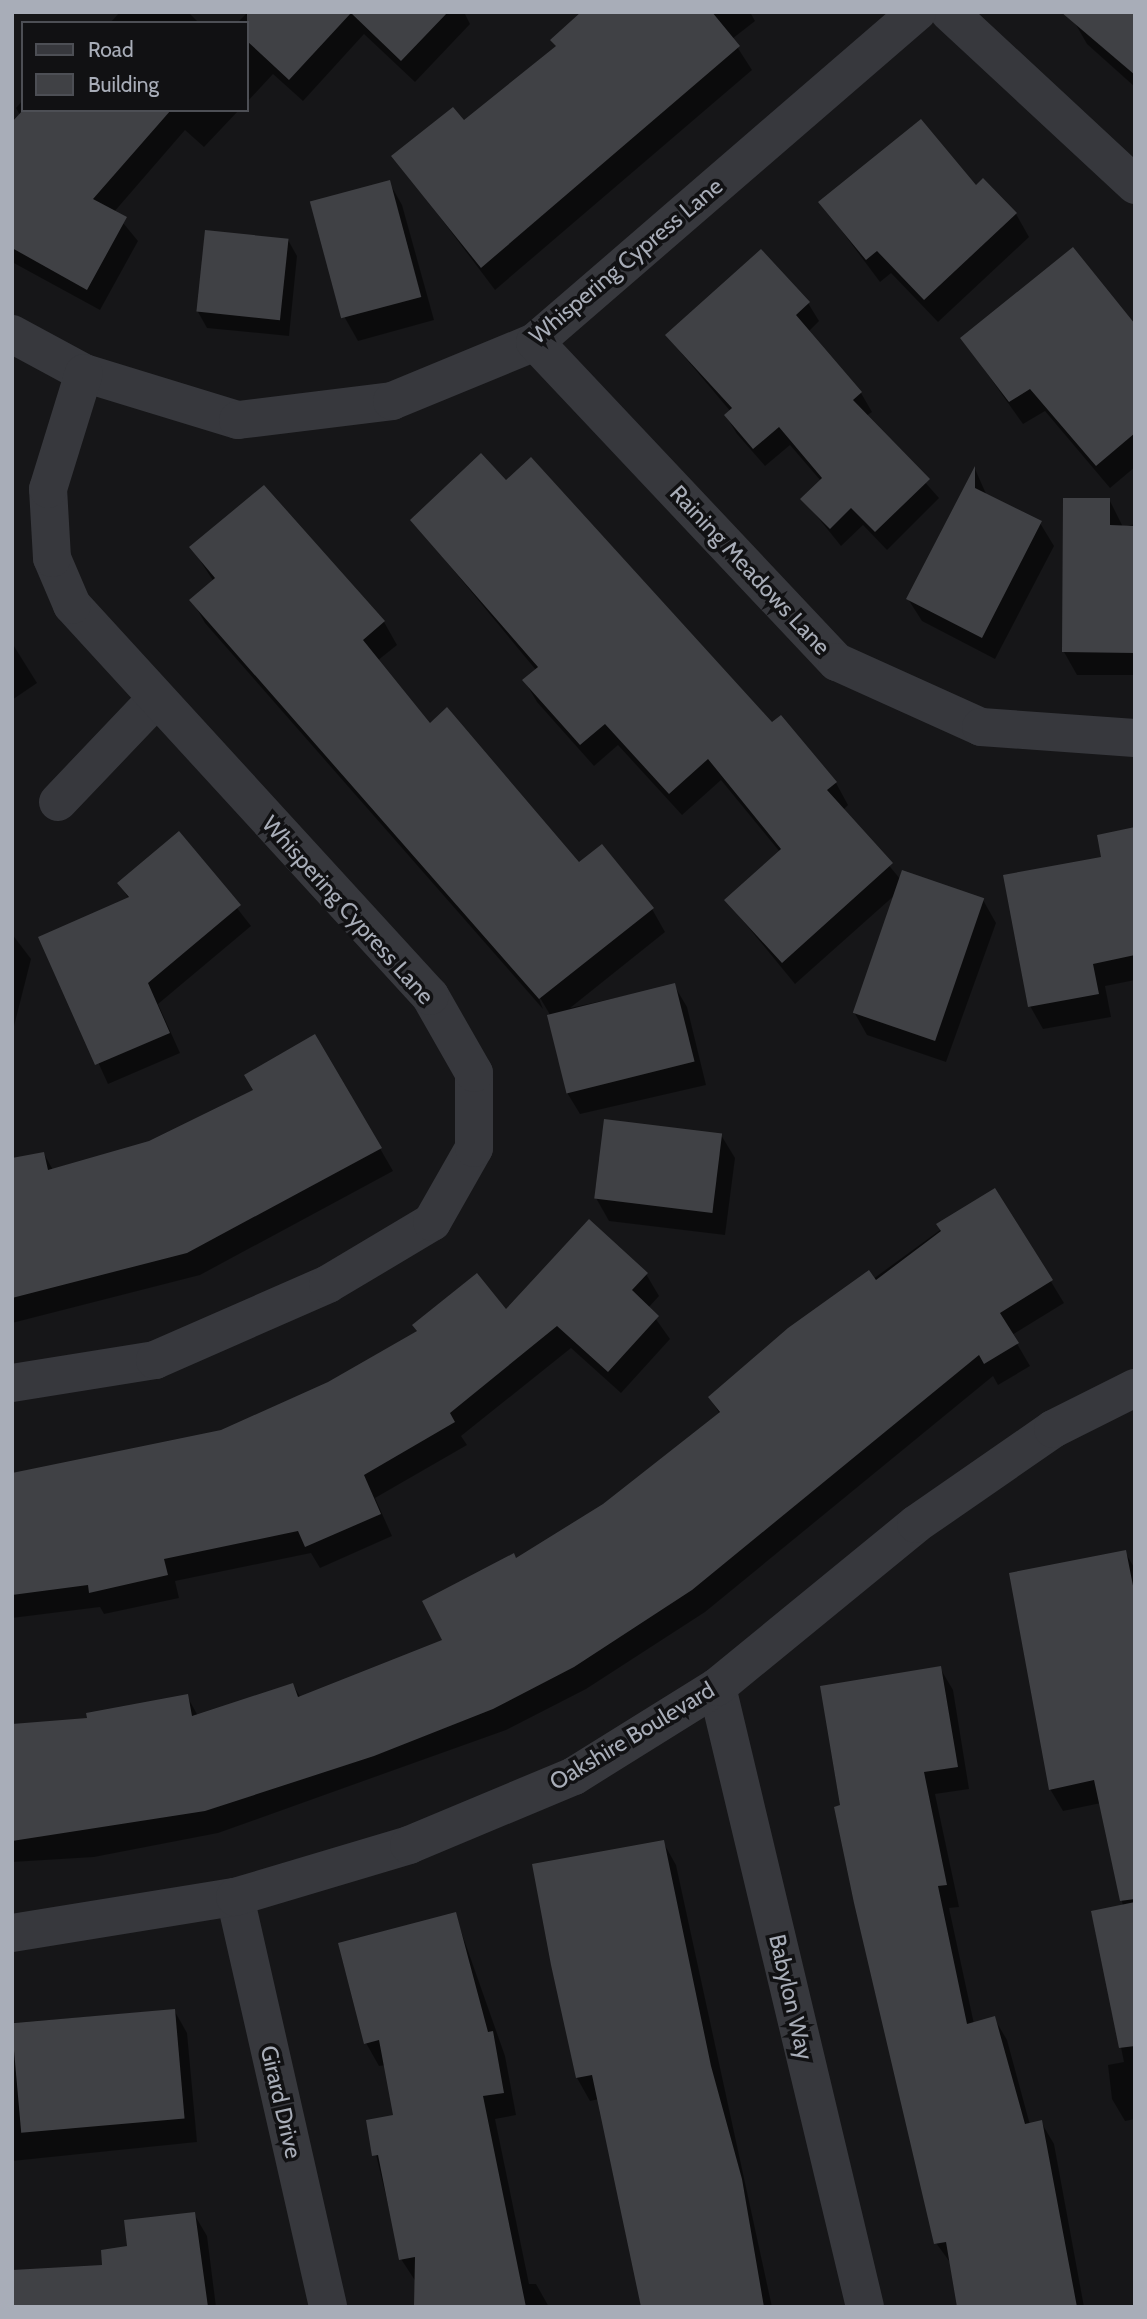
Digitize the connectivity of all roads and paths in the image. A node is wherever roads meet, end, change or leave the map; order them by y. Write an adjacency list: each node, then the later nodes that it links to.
1 (917, 12): 5 (street, Whispering Cypress Lane)
2 (949, 12): 3 (street)
3 (1135, 185)
4 (12, 334): 6 (street, Whispering Cypress Lane)
5 (535, 342): 6 (street, Whispering Cypress Lane); 8 (street, Raining Meadows Lane)
6 (84, 373): 7 (street, Whispering Cypress Lane)
7 (156, 699): 9 (street); 10 (street, Whispering Cypress Lane)
8 (1135, 738)
9 (58, 802)
10 (12, 1383)
11 (1135, 1388): 12 (street, Oakshire Boulevard)
12 (717, 1687): 13 (street, Oakshire Boulevard); 16 (street, Babylon Way)
13 (235, 1897): 14 (street, Oakshire Boulevard); 15 (street, Girard Drive)
14 (12, 1933)
15 (328, 2307)
16 (865, 2307)

